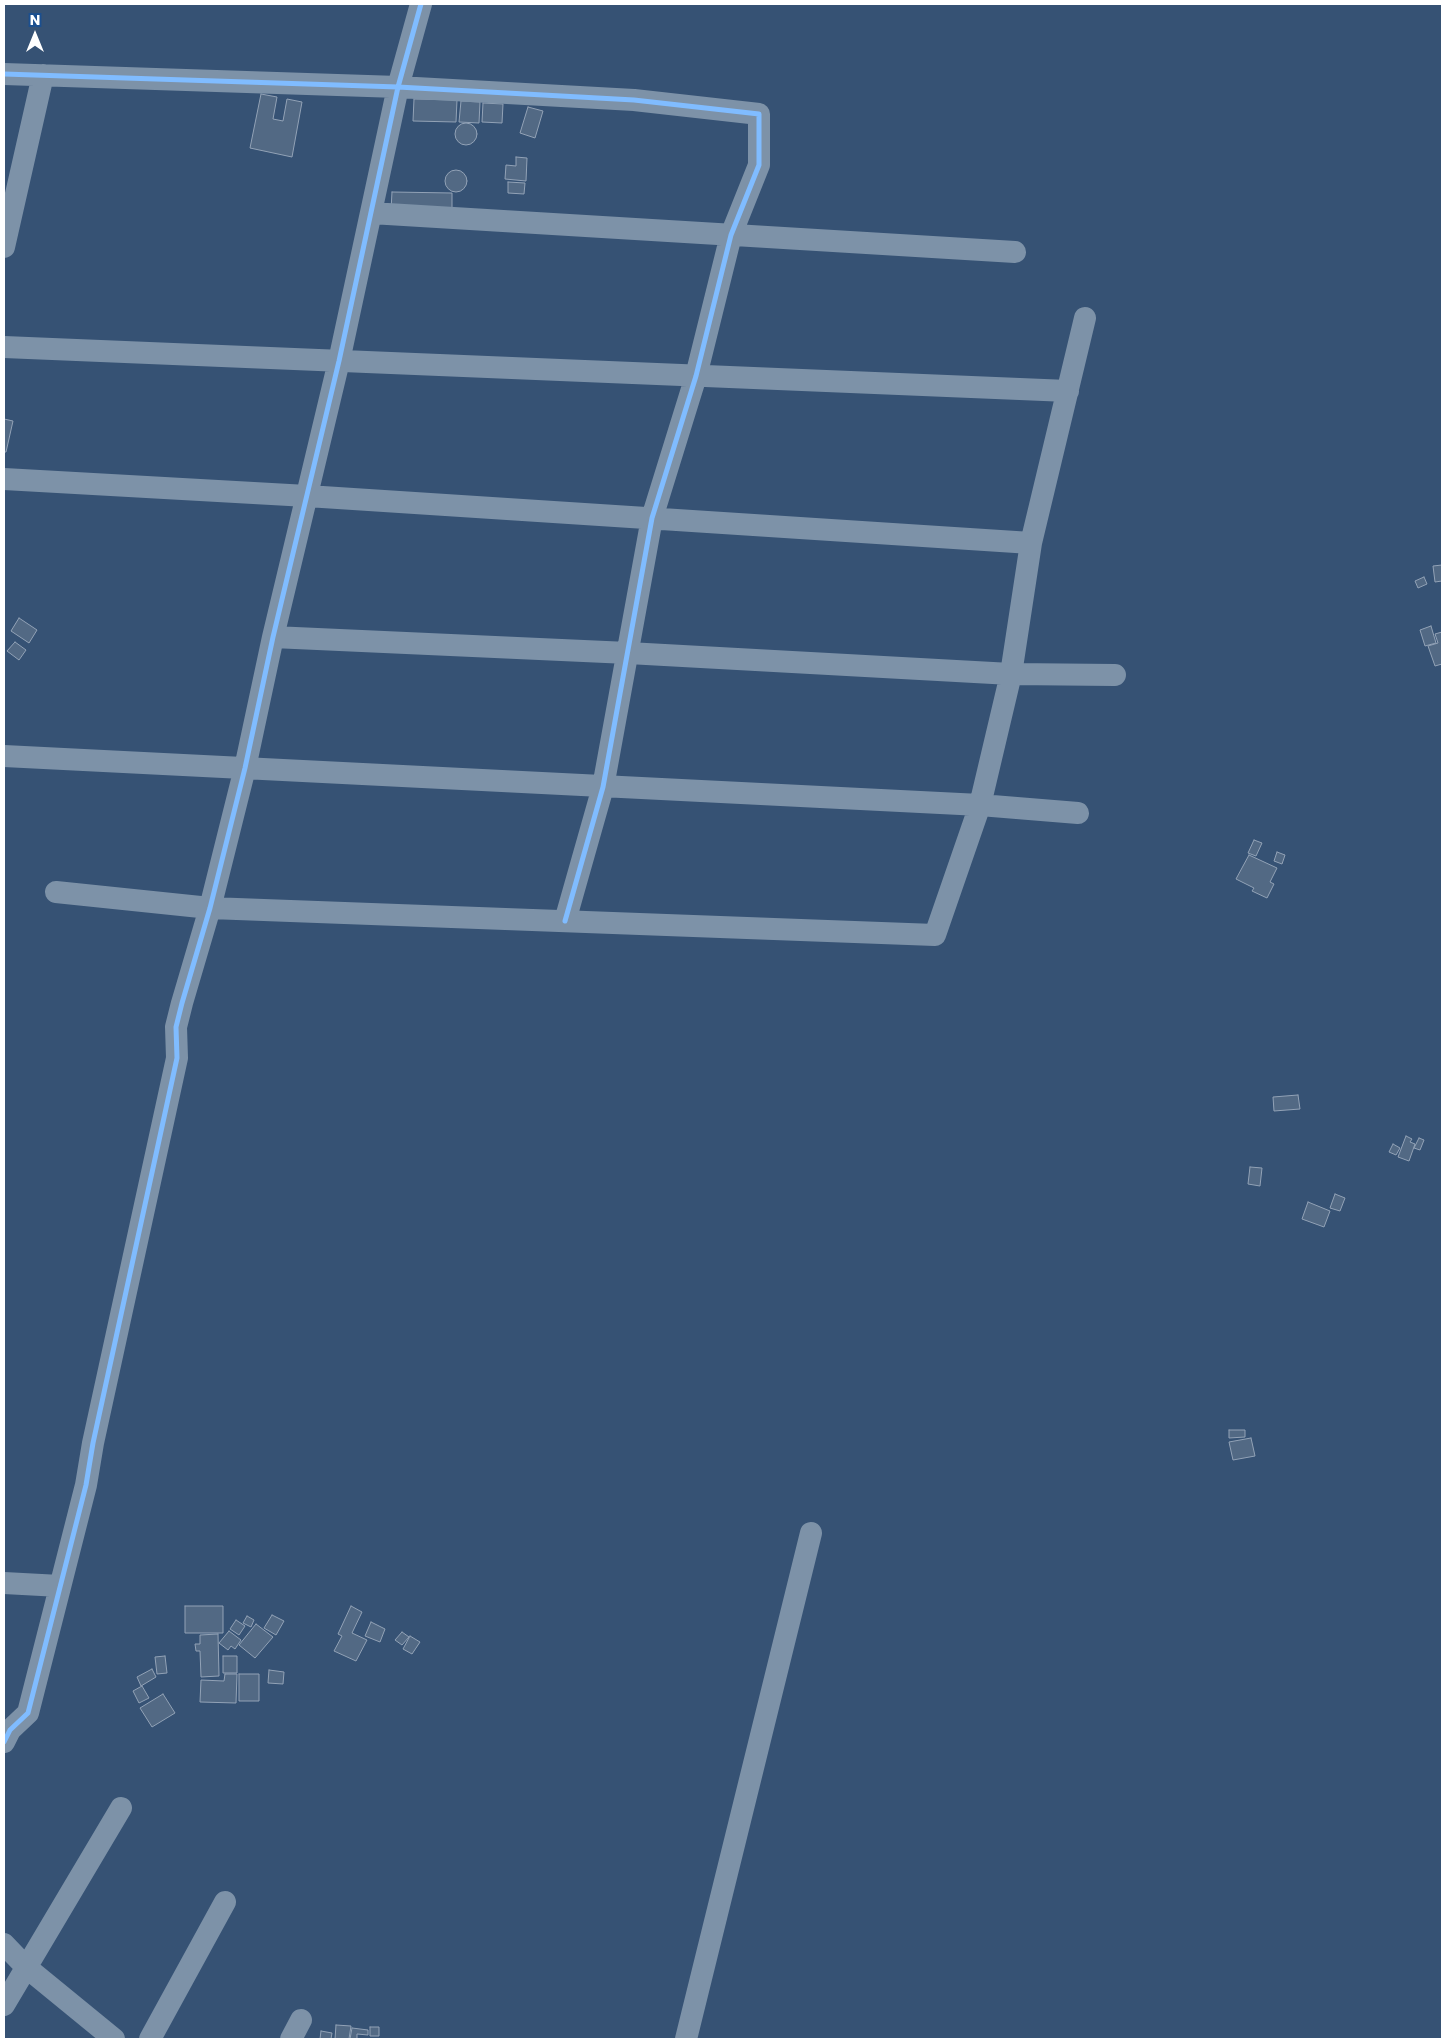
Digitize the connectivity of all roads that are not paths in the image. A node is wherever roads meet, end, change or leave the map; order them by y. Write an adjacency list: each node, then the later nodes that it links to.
1 (421, 4): 4 (street)
2 (4, 74): 3 (street)
3 (43, 75): 4 (street); 7 (street)
4 (398, 87): 5 (street); 6 (street)
5 (370, 213): 6 (street); 11 (street)
6 (731, 235): 8 (street); 12 (street)
7 (4, 247)
8 (1015, 252)
9 (1085, 318): 13 (street)
10 (4, 347): 11 (street)
11 (339, 362): 12 (street); 15 (street)
12 (696, 376): 13 (street); 16 (street)
13 (1068, 391): 17 (street)
14 (4, 479): 15 (street)
15 (307, 496): 16 (street); 18 (street)
16 (652, 518): 17 (street); 19 (street)
17 (1031, 543): 20 (street)
18 (273, 636): 19 (street); 23 (street)
19 (628, 653): 20 (street); 24 (street)
20 (1011, 674): 21 (street); 25 (street)
21 (1115, 675)
22 (4, 756): 23 (street)
23 (244, 768): 24 (street); 28 (street)
24 (603, 787): 25 (street); 29 (street)
25 (980, 805): 26 (street); 29 (street)
26 (1078, 813)
27 (56, 892): 28 (street)
28 (210, 908): 29 (street); 32 (street)
29 (565, 921)
30 (811, 1533): 43 (street)
31 (4, 1583): 32 (street)
32 (60, 1586): 34 (street)
33 (4, 1709): 34 (street)
34 (28, 1713): 35 (street)
35 (4, 1742)
36 (121, 1808): 39 (street)
37 (224, 1902): 42 (street)
38 (4, 1944): 39 (street)
39 (26, 1967): 40 (street); 41 (street)
40 (4, 2005)
41 (114, 2039)
42 (150, 2039)
43 (686, 2039)

